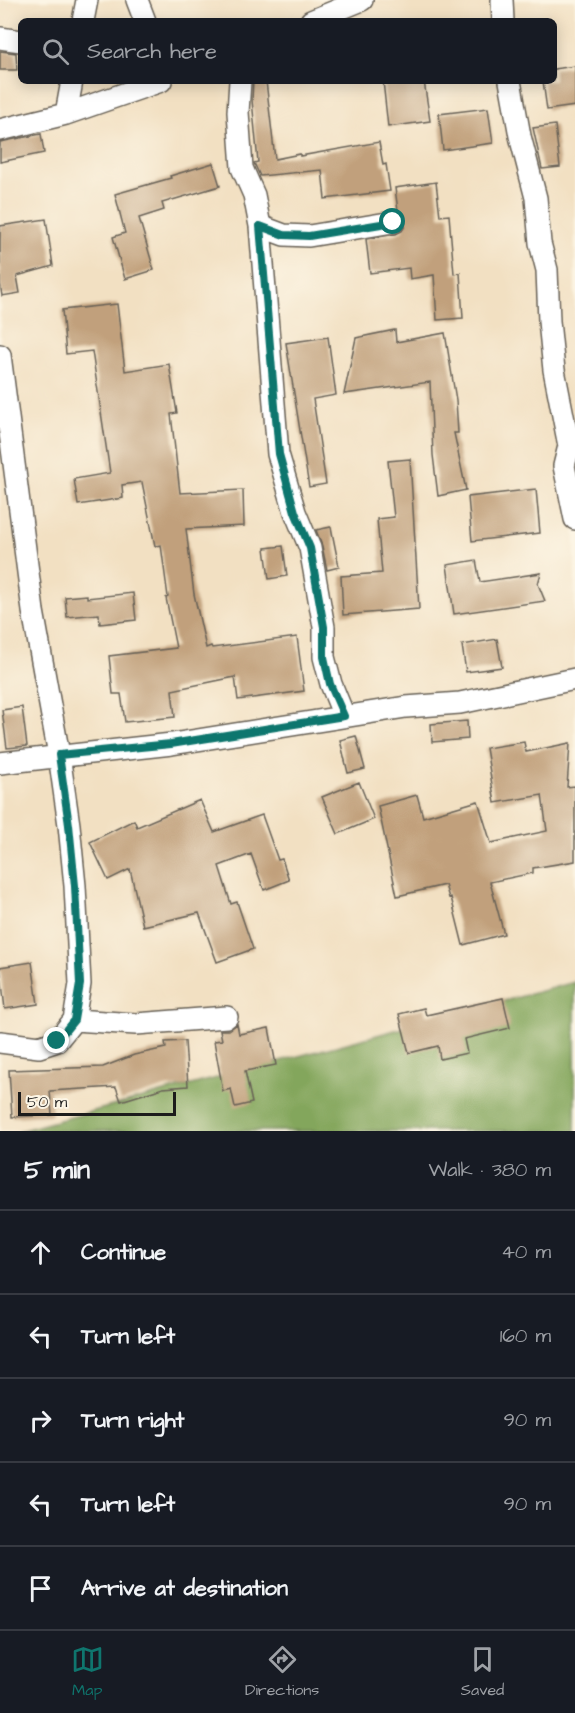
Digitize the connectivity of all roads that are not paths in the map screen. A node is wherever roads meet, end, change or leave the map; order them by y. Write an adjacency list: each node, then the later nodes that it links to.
1 (87, 0): 5 (street)
2 (137, 0): 6 (street)
3 (362, 0): 7 (street)
4 (502, 0): 8 (street)
5 (84, 18)
6 (144, 18)
7 (318, 18)
8 (503, 18)
9 (0, 38): 10 (street)
10 (18, 40)
11 (71, 84): 15 (street)
12 (152, 84): 15 (street)
13 (240, 84): 18 (street)
14 (511, 84): 20 (street)
15 (66, 114): 16 (street)
16 (0, 130)
17 (393, 222): 18 (street)
18 (260, 226): 23 (street)
19 (0, 355): 24 (street)
20 (572, 445): 21 (street)
21 (575, 519)
22 (575, 679): 23 (street)
23 (344, 716): 24 (street)
24 (59, 755): 25 (street); 27 (street)
25 (0, 763)
26 (227, 1017): 27 (street)
27 (74, 1020): 28 (street)
28 (0, 1042)

